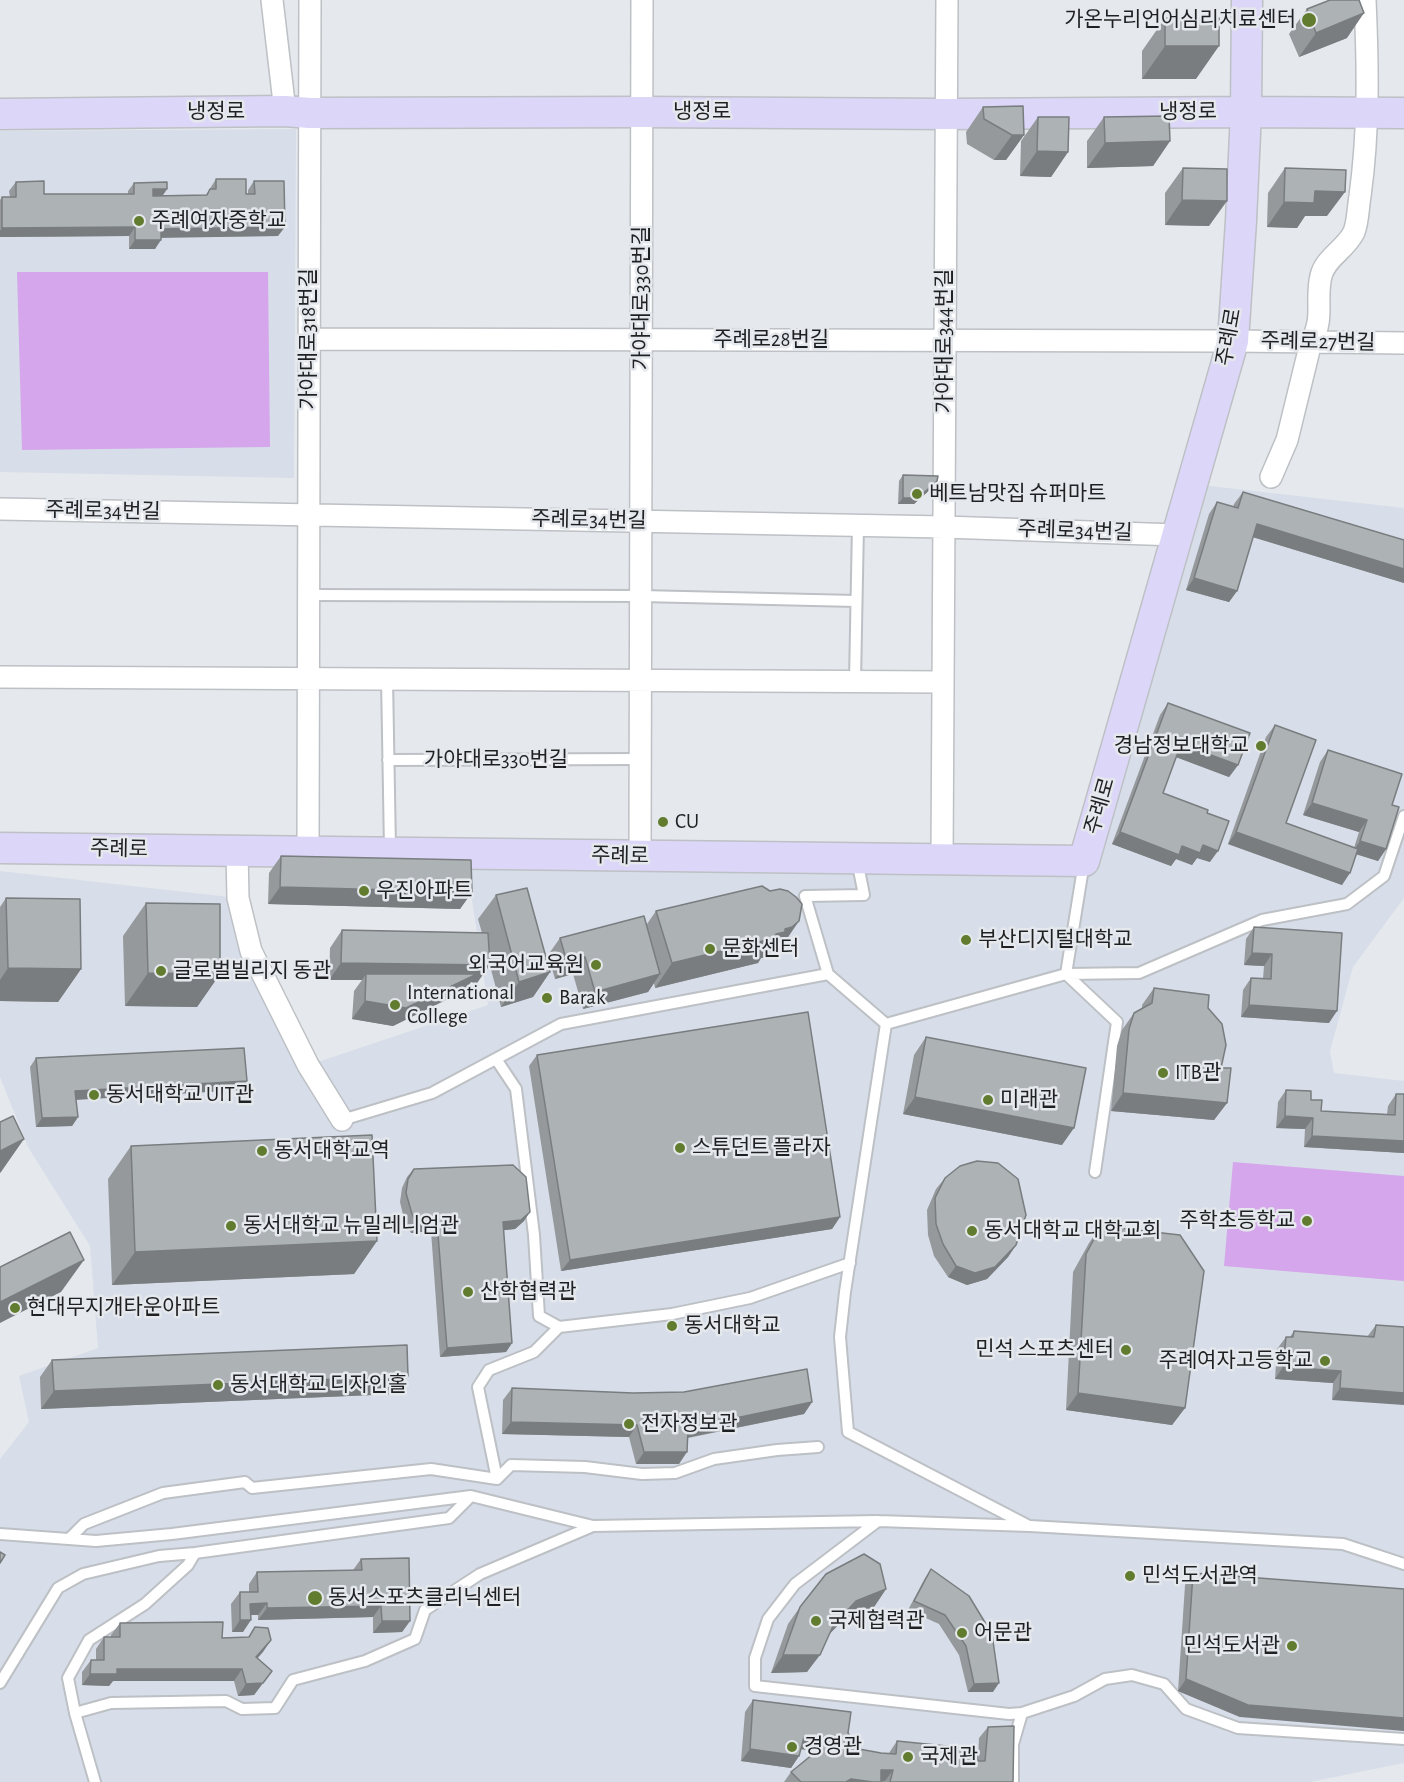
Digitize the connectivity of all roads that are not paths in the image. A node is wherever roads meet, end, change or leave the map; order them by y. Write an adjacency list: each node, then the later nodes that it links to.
1 (272, 0): 7 (street)
2 (310, 0): 7 (street, 가야대로318번길)
3 (642, 0): 8 (street, 가야대로330번길)
4 (946, 0): 13 (street, 가야대로344번길)
5 (1247, 0): 9 (street, 주례로)
6 (1365, 0): 10 (street)
7 (298, 112): 8 (street, 냉정로); 12 (street, 냉정로); 14 (street, 가야대로318번길)
8 (642, 112): 13 (street, 냉정로); 15 (street, 가야대로330번길)
9 (1246, 112): 10 (street, 냉정로); 13 (street, 냉정로); 17 (street, 주례로)
10 (1367, 112): 11 (street, 냉정로); 18 (street)
11 (1404, 113)
12 (0, 114)
13 (946, 114): 16 (street, 가야대로344번길)
14 (309, 339): 15 (street, 주례로28번길); 22 (street, 가야대로318번길)
15 (641, 340): 16 (street, 주례로28번길); 23 (street, 가야대로330번길)
16 (945, 340): 17 (street, 주례로28번길); 25 (street, 가야대로344번길)
17 (1233, 341): 18 (street, 주례로27번길); 26 (street, 주례로)
18 (1311, 342): 19 (street, 주례로27번길); 20 (street)
19 (1404, 343)
20 (1271, 477)
21 (0, 509): 22 (street, 주례로34번길)
22 (309, 515): 23 (street, 주례로34번길); 27 (street, 가야대로318번길)
23 (641, 521): 24 (street, 주례로34번길); 28 (street, 가야대로330번길)
24 (858, 525): 25 (street, 주례로34번길); 29 (lane)
25 (944, 527): 26 (street, 주례로34번길); 35 (street, 가야대로344번길)
26 (1177, 535): 46 (street, 주례로)
27 (309, 595): 28 (lane); 31 (street, 가야대로318번길)
28 (641, 596): 29 (lane); 33 (street, 가야대로330번길)
29 (856, 601): 34 (lane)
30 (0, 676): 31 (street)
31 (309, 678): 32 (street); 41 (street, 가야대로318번길)
32 (387, 678): 33 (street); 37 (lane)
33 (641, 680): 34 (street); 36 (street, 가야대로330번길)
34 (855, 681): 35 (street)
35 (943, 682): 45 (street, 가야대로344번길)
36 (640, 759): 37 (lane, 가야대로330번길); 43 (street, 가야대로330번길)
37 (388, 760): 42 (lane)
38 (1404, 816): 48 (lane)
39 (0, 848): 40 (street, 주례로)
40 (237, 851): 41 (street, 주례로); 51 (street)
41 (308, 852): 42 (street, 주례로)
42 (390, 853): 43 (street, 주례로)
43 (640, 856): 44 (street, 주례로)
44 (856, 858): 45 (street, 주례로); 47 (lane)
45 (942, 860): 46 (street, 주례로)
46 (1084, 861): 48 (lane)
47 (828, 974): 49 (lane); 50 (lane)
48 (1066, 974): 49 (lane); 52 (lane)
49 (886, 1024): 53 (lane)
50 (496, 1059): 51 (lane); 54 (lane)
51 (342, 1120)
52 (1095, 1172)
53 (850, 1263): 54 (lane); 60 (lane)
54 (559, 1327): 56 (lane)
55 (818, 1448): 56 (lane)
56 (497, 1479): 63 (lane)
57 (471, 1496): 59 (lane); 62 (lane); 64 (lane)
58 (878, 1521): 59 (lane); 60 (lane); 69 (lane)
59 (593, 1526): 68 (lane)
60 (1030, 1526): 66 (lane)
61 (0, 1534): 63 (lane)
62 (156, 1536): 63 (lane); 65 (lane)
63 (69, 1539)
64 (195, 1553): 65 (lane); 68 (lane)
65 (159, 1556): 67 (lane)
66 (1404, 1564)
67 (0, 1683)
68 (75, 1713): 71 (lane)
69 (1022, 1713): 70 (lane); 72 (lane)
70 (1404, 1739)
71 (95, 1782)
72 (1013, 1782)

